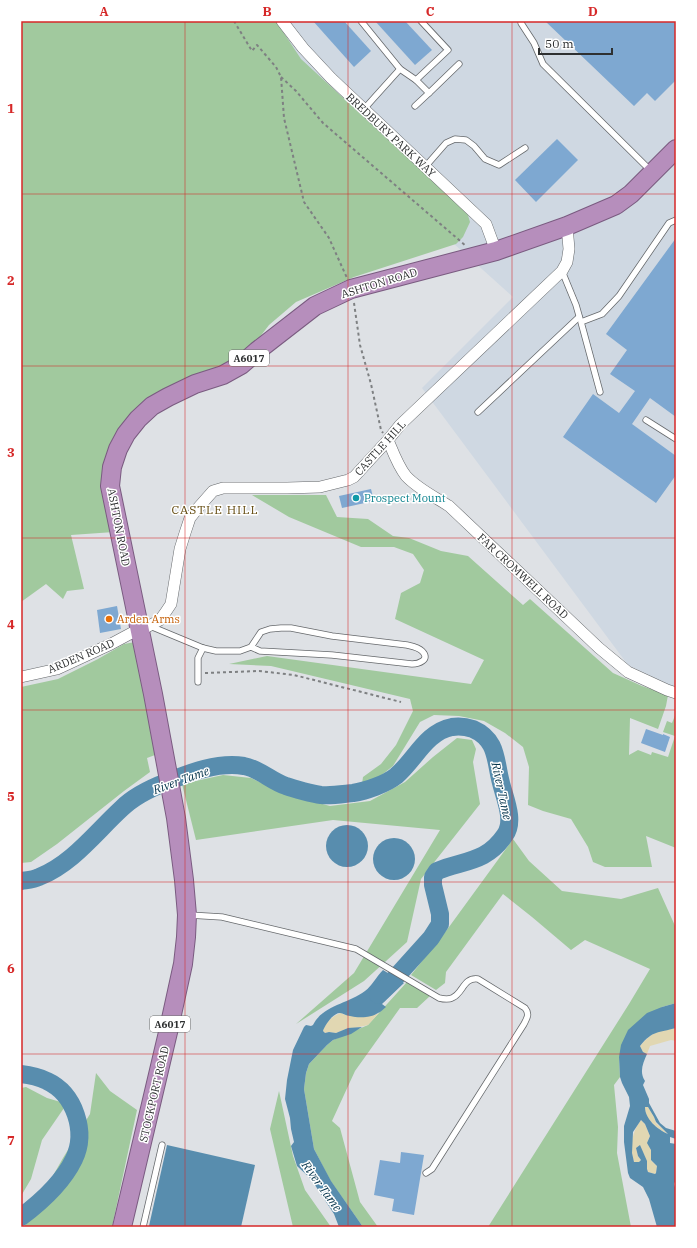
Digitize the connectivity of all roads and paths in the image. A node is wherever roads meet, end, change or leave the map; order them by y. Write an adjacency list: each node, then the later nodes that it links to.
1 (234, 21): 8 (path)
2 (282, 21): 12 (street, BREDBURY PARK WAY)
3 (361, 21): 7 (lane)
4 (421, 21): 9 (lane)
5 (521, 21): 16 (lane)
6 (459, 64): 10 (lane)
7 (400, 69): 9 (lane); 12 (lane)
8 (281, 77): 20 (path); 22 (path)
9 (416, 80): 10 (lane)
10 (429, 93): 11 (lane)
11 (415, 106)
12 (364, 109): 15 (street, BREDBURY PARK WAY)
13 (525, 148): 15 (lane)
14 (676, 149): 16 (highway, ASHTON ROAD / A6017)
15 (425, 167): 19 (street, BREDBURY PARK WAY)
16 (652, 173): 18 (highway, ASHTON ROAD / A6017)
17 (676, 220): 23 (lane)
18 (567, 226): 19 (highway, ASHTON ROAD / A6017); 21 (street, CASTLE HILL)
19 (496, 251): 20 (highway, ASHTON ROAD / A6017)
20 (478, 256): 22 (highway, ASHTON ROAD / A6017)
21 (562, 271): 23 (lane); 28 (street, CASTLE HILL)
22 (351, 289): 28 (path); 29 (highway, ASHTON ROAD / A6017)
23 (580, 320): 24 (lane); 25 (lane)
24 (600, 392)
25 (478, 412)
26 (646, 420): 27 (lane)
27 (676, 439)
28 (388, 440): 29 (street, CASTLE HILL); 35 (street, FAR CROMWELL ROAD)
29 (145, 628): 31 (lane); 33 (street, ARDEN ROAD); 37 (highway, ASHTON ROAD / A6017)
30 (251, 647): 30 (lane); 31 (lane)
31 (203, 648): 32 (lane)
32 (198, 674): 34 (lane); 36 (path)
33 (21, 678)
34 (198, 682)
35 (676, 693)
36 (401, 702)
37 (176, 818): 38 (highway, STOCKPORT ROAD / A6017)
38 (186, 915): 40 (lane); 41 (highway, STOCKPORT ROAD / A6017)
39 (162, 1145): 42 (lane)
40 (426, 1173)
41 (122, 1227)
42 (143, 1227)

